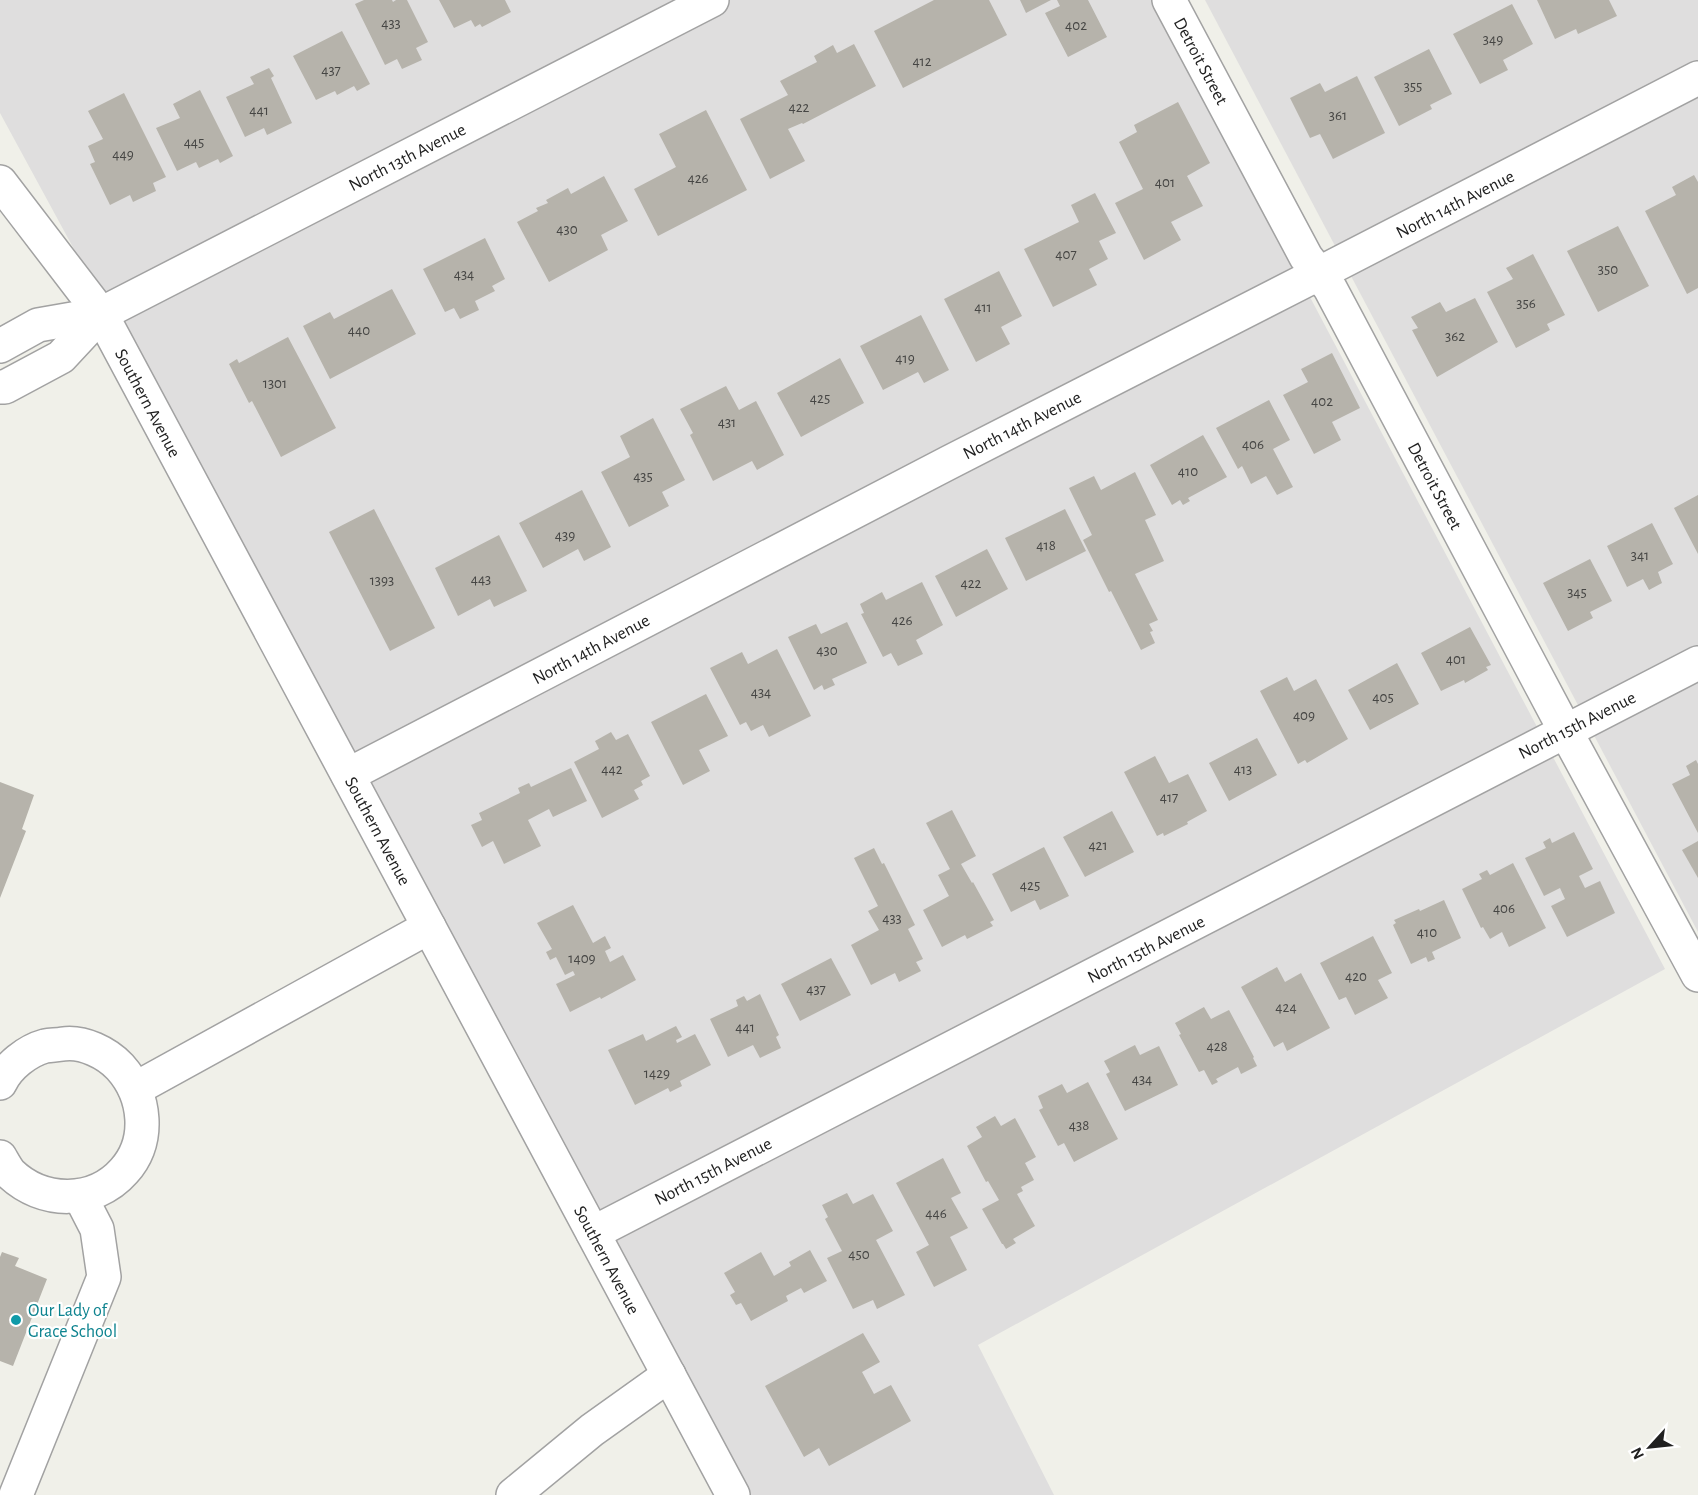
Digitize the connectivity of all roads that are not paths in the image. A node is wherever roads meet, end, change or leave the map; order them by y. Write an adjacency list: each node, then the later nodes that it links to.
1 (712, 0): 6 (street, North 13th Avenue)
2 (1169, 0): 5 (street, Detroit Street)
3 (1698, 78): 5 (street, North 14th Avenue)
4 (0, 182): 6 (street, Southern Avenue)
5 (1318, 274): 10 (street, Detroit Street); 11 (street, North 14th Avenue)
6 (101, 314): 7 (street); 8 (street); 11 (street, Southern Avenue)
7 (0, 346)
8 (0, 387)
9 (1698, 663): 10 (street, North 15th Avenue)
10 (1566, 732): 13 (street, Detroit Street); 18 (street, North 15th Avenue)
11 (348, 775): 12 (street, Southern Avenue)
12 (429, 927): 15 (street); 18 (street, Southern Avenue)
13 (1698, 975)
14 (0, 1083): 15 (street)
15 (135, 1089): 17 (street)
16 (0, 1157): 17 (street)
17 (80, 1196): 20 (street)
18 (592, 1233): 19 (street, Southern Avenue)
19 (669, 1375): 21 (street); 22 (street, Southern Avenue)
20 (16, 1495)
21 (513, 1495)
22 (733, 1495)

